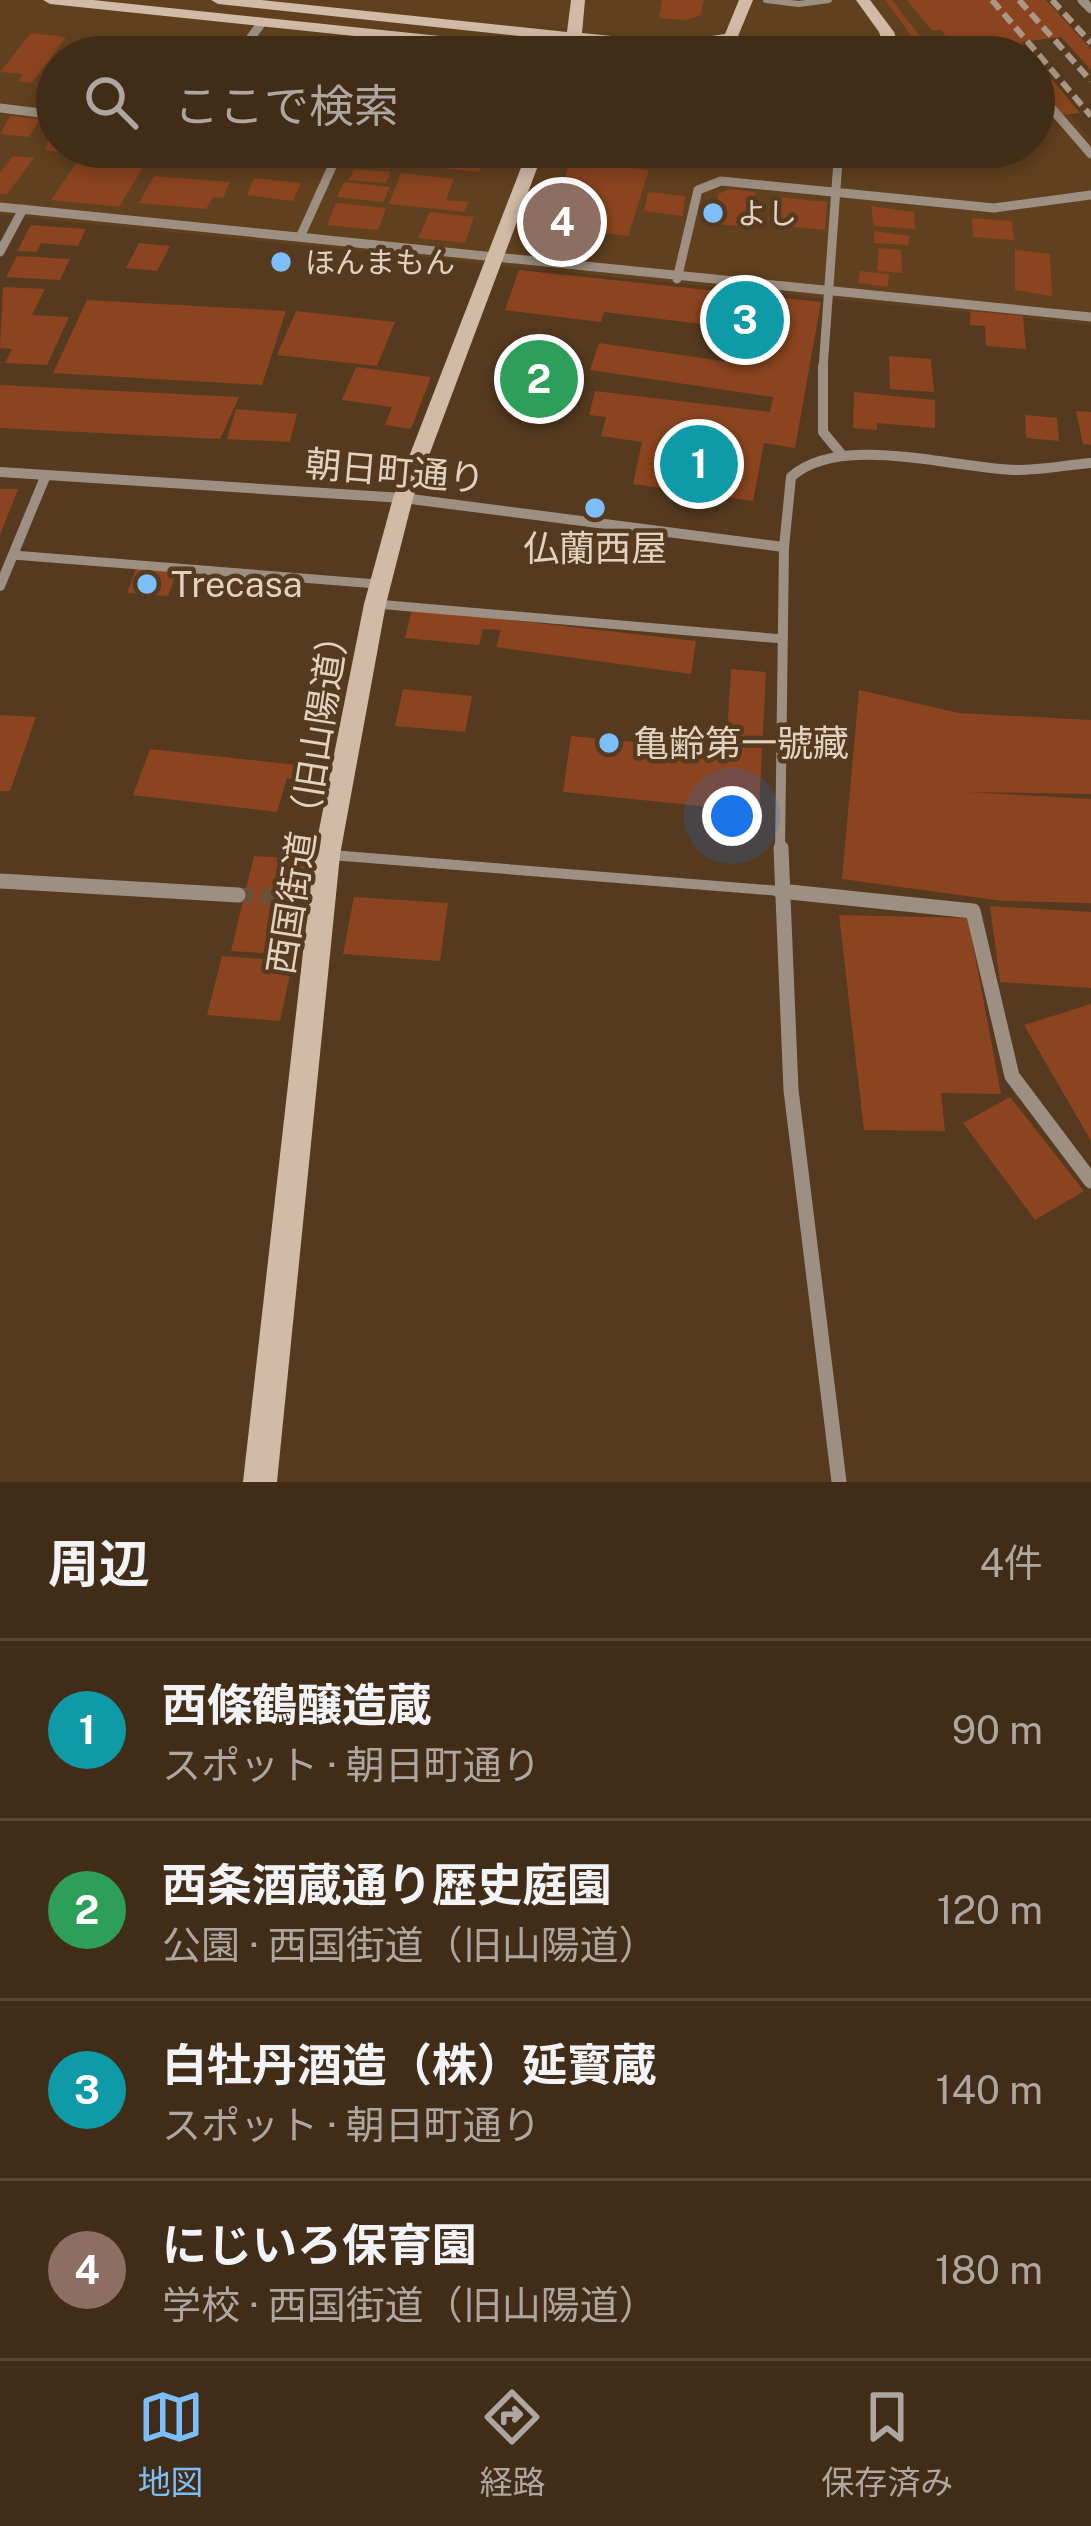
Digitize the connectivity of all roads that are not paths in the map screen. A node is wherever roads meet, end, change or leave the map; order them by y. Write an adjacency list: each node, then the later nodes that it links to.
1 (50, 0): 11 (main road)
2 (218, 0): 9 (main road)
3 (578, 0): 15 (main road)
4 (746, 0): 16 (main road)
5 (766, 0): 6 (lane)
6 (829, 0)
7 (863, 0): 17 (main road)
8 (1082, 0): 10 (street)
9 (274, 3): 14 (main road)
10 (1091, 9)
11 (260, 25): 12 (street); 13 (main road)
12 (252, 36)
13 (397, 36)
14 (483, 36)
15 (574, 36)
16 (732, 36)
17 (887, 36)
18 (0, 108): 19 (street)
19 (36, 112)
20 (1055, 112): 21 (street)
21 (1091, 154)
22 (331, 168): 29 (street)
23 (528, 168): 31 (main road, 西国街道（旧山陽道）)
24 (837, 168): 25 (street)
25 (836, 192): 26 (street); 32 (street); 33 (street)
26 (1091, 195)
27 (0, 207): 28 (street)
28 (23, 209): 29 (street); 30 (street)
29 (301, 235): 31 (street)
30 (0, 252)
31 (491, 259): 32 (street); 39 (main road, 西国街道（旧山陽道）)
32 (677, 279): 33 (street)
33 (829, 289): 34 (street); 35 (street)
34 (1091, 317)
35 (842, 455): 36 (street); 40 (street)
36 (1091, 463)
37 (0, 472): 38 (street, 朝日町通り)
38 (46, 475): 39 (street, 朝日町通り); 41 (street)
39 (403, 498): 40 (street, 朝日町通り); 43 (main road, 西国街道（旧山陽道）)
40 (784, 547): 44 (street)
41 (13, 555): 42 (street); 43 (lane)
42 (0, 586)
43 (379, 594): 44 (lane); 45 (main road, 西国街道（旧山陽道）)
44 (783, 639): 47 (street)
45 (327, 855): 47 (lane); 50 (main road, 西国街道（旧山陽道）)
46 (0, 881): 48 (street)
47 (780, 891): 49 (street); 51 (street)
48 (238, 895)
49 (1091, 1181)
50 (260, 1482)
51 (839, 1482)

